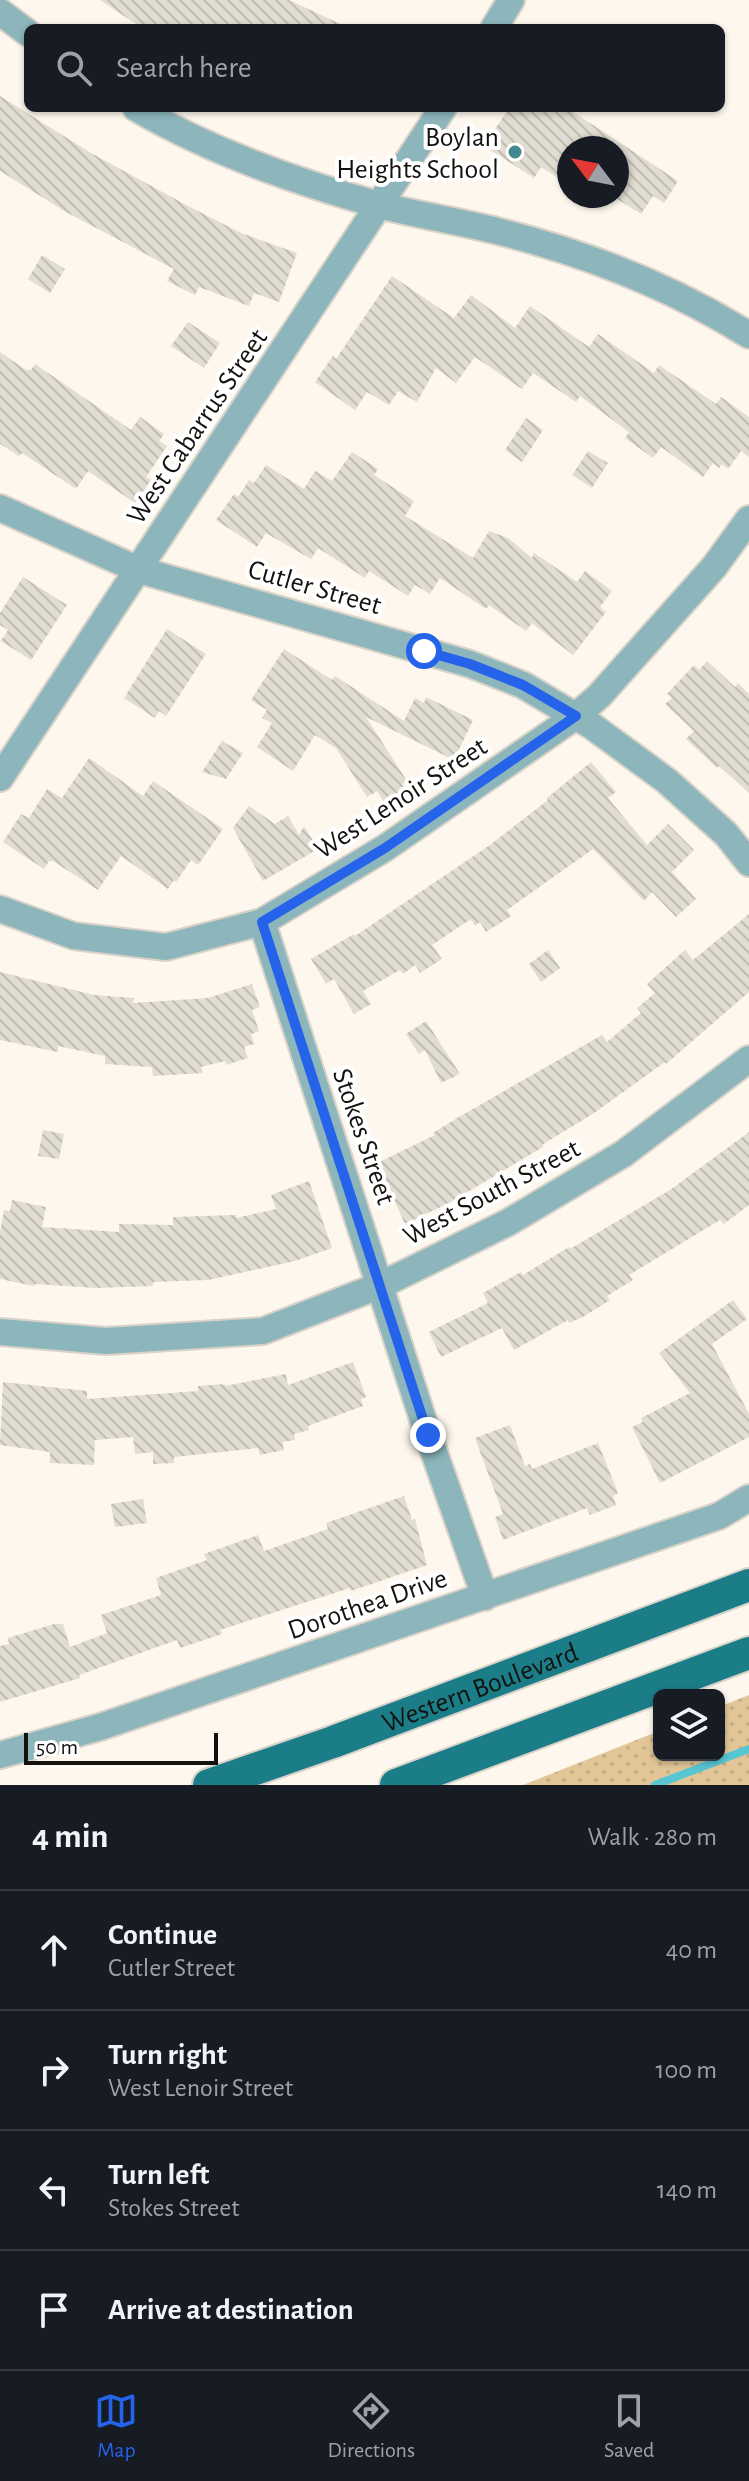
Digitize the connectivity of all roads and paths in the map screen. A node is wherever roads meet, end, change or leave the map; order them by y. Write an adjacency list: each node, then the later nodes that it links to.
1 (511, 0): 3 (street)
2 (0, 12): 4 (street)
3 (496, 24)
4 (24, 30)
5 (144, 112): 7 (street)
6 (440, 112): 7 (street, West Cabarrus Street)
7 (380, 205): 8 (street); 11 (street, West Cabarrus Street)
8 (749, 335)
9 (0, 508): 11 (street, Cutler Street)
10 (749, 519): 12 (street, West Lenoir Street)
11 (139, 570): 12 (street, Cutler Street); 13 (street, West Cabarrus Street)
12 (576, 716): 14 (street, Cutler Street); 16 (street, West Lenoir Street)
13 (0, 778)
14 (749, 863)
15 (0, 909): 16 (street, West Lenoir Street)
16 (262, 922): 18 (street, Stokes Street)
17 (749, 1059): 18 (street, West South Street)
18 (381, 1285): 19 (street, West South Street); 22 (street, Stokes Street)
19 (0, 1332)
20 (749, 1498): 22 (street, Dorothea Drive)
21 (749, 1585): 25 (main road, Western Boulevard)
22 (485, 1597): 24 (street, Dorothea Drive)
23 (749, 1653): 26 (main road)
24 (0, 1755)
25 (209, 1785)
26 (396, 1785)

